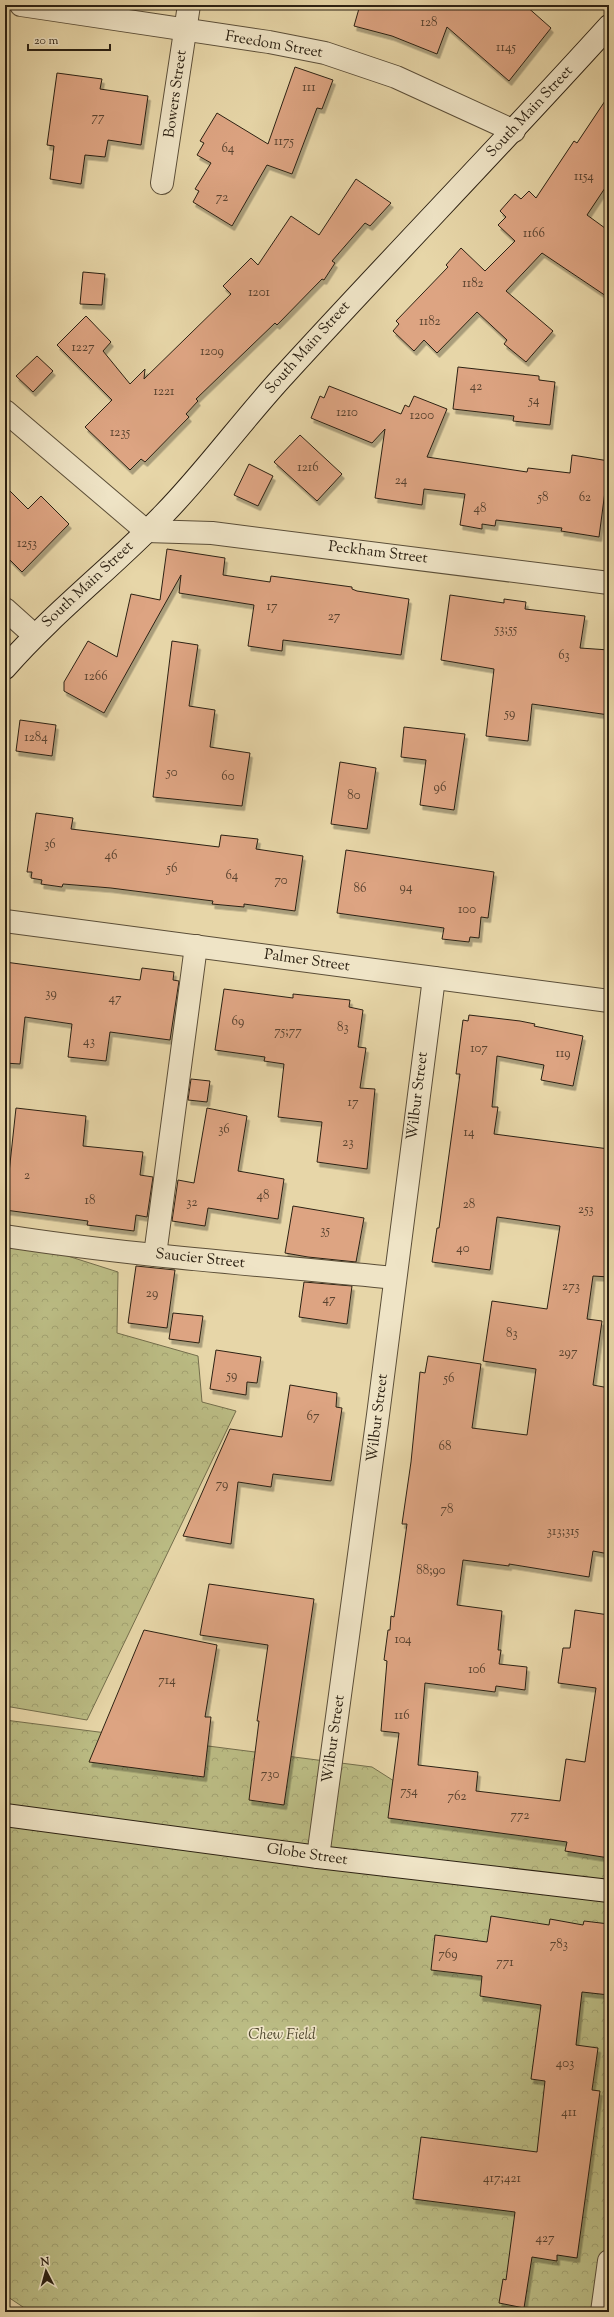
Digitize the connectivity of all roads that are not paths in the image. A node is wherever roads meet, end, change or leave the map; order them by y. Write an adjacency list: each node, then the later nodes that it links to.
1 (21, 5): 4 (street, Freedom Street)
2 (189, 5): 4 (street, Bowers Street)
3 (609, 26): 5 (street, South Main Street)
4 (185, 30): 5 (street, Freedom Street); 6 (street, Bowers Street)
5 (514, 131): 8 (street, South Main Street)
6 (162, 183)
7 (5, 411): 8 (street)
8 (146, 531): 9 (street, Peckham Street); 11 (street, South Main Street)
9 (609, 583)
10 (5, 609): 11 (street)
11 (34, 635): 12 (street, South Main Street)
12 (5, 668)
13 (5, 921): 14 (street, Palmer Street)
14 (196, 946): 15 (street, Palmer Street); 18 (street)
15 (434, 978): 16 (street, Palmer Street); 19 (street, Wilbur Street)
16 (609, 1001)
17 (5, 1236): 18 (street, Saucier Street)
18 (155, 1255): 19 (street, Saucier Street)
19 (395, 1278): 21 (street, Wilbur Street)
20 (5, 1815): 21 (street, Globe Street)
21 (318, 1857): 22 (street, Globe Street)
22 (609, 1891)
23 (609, 2261): 24 (street)
24 (602, 2312)

